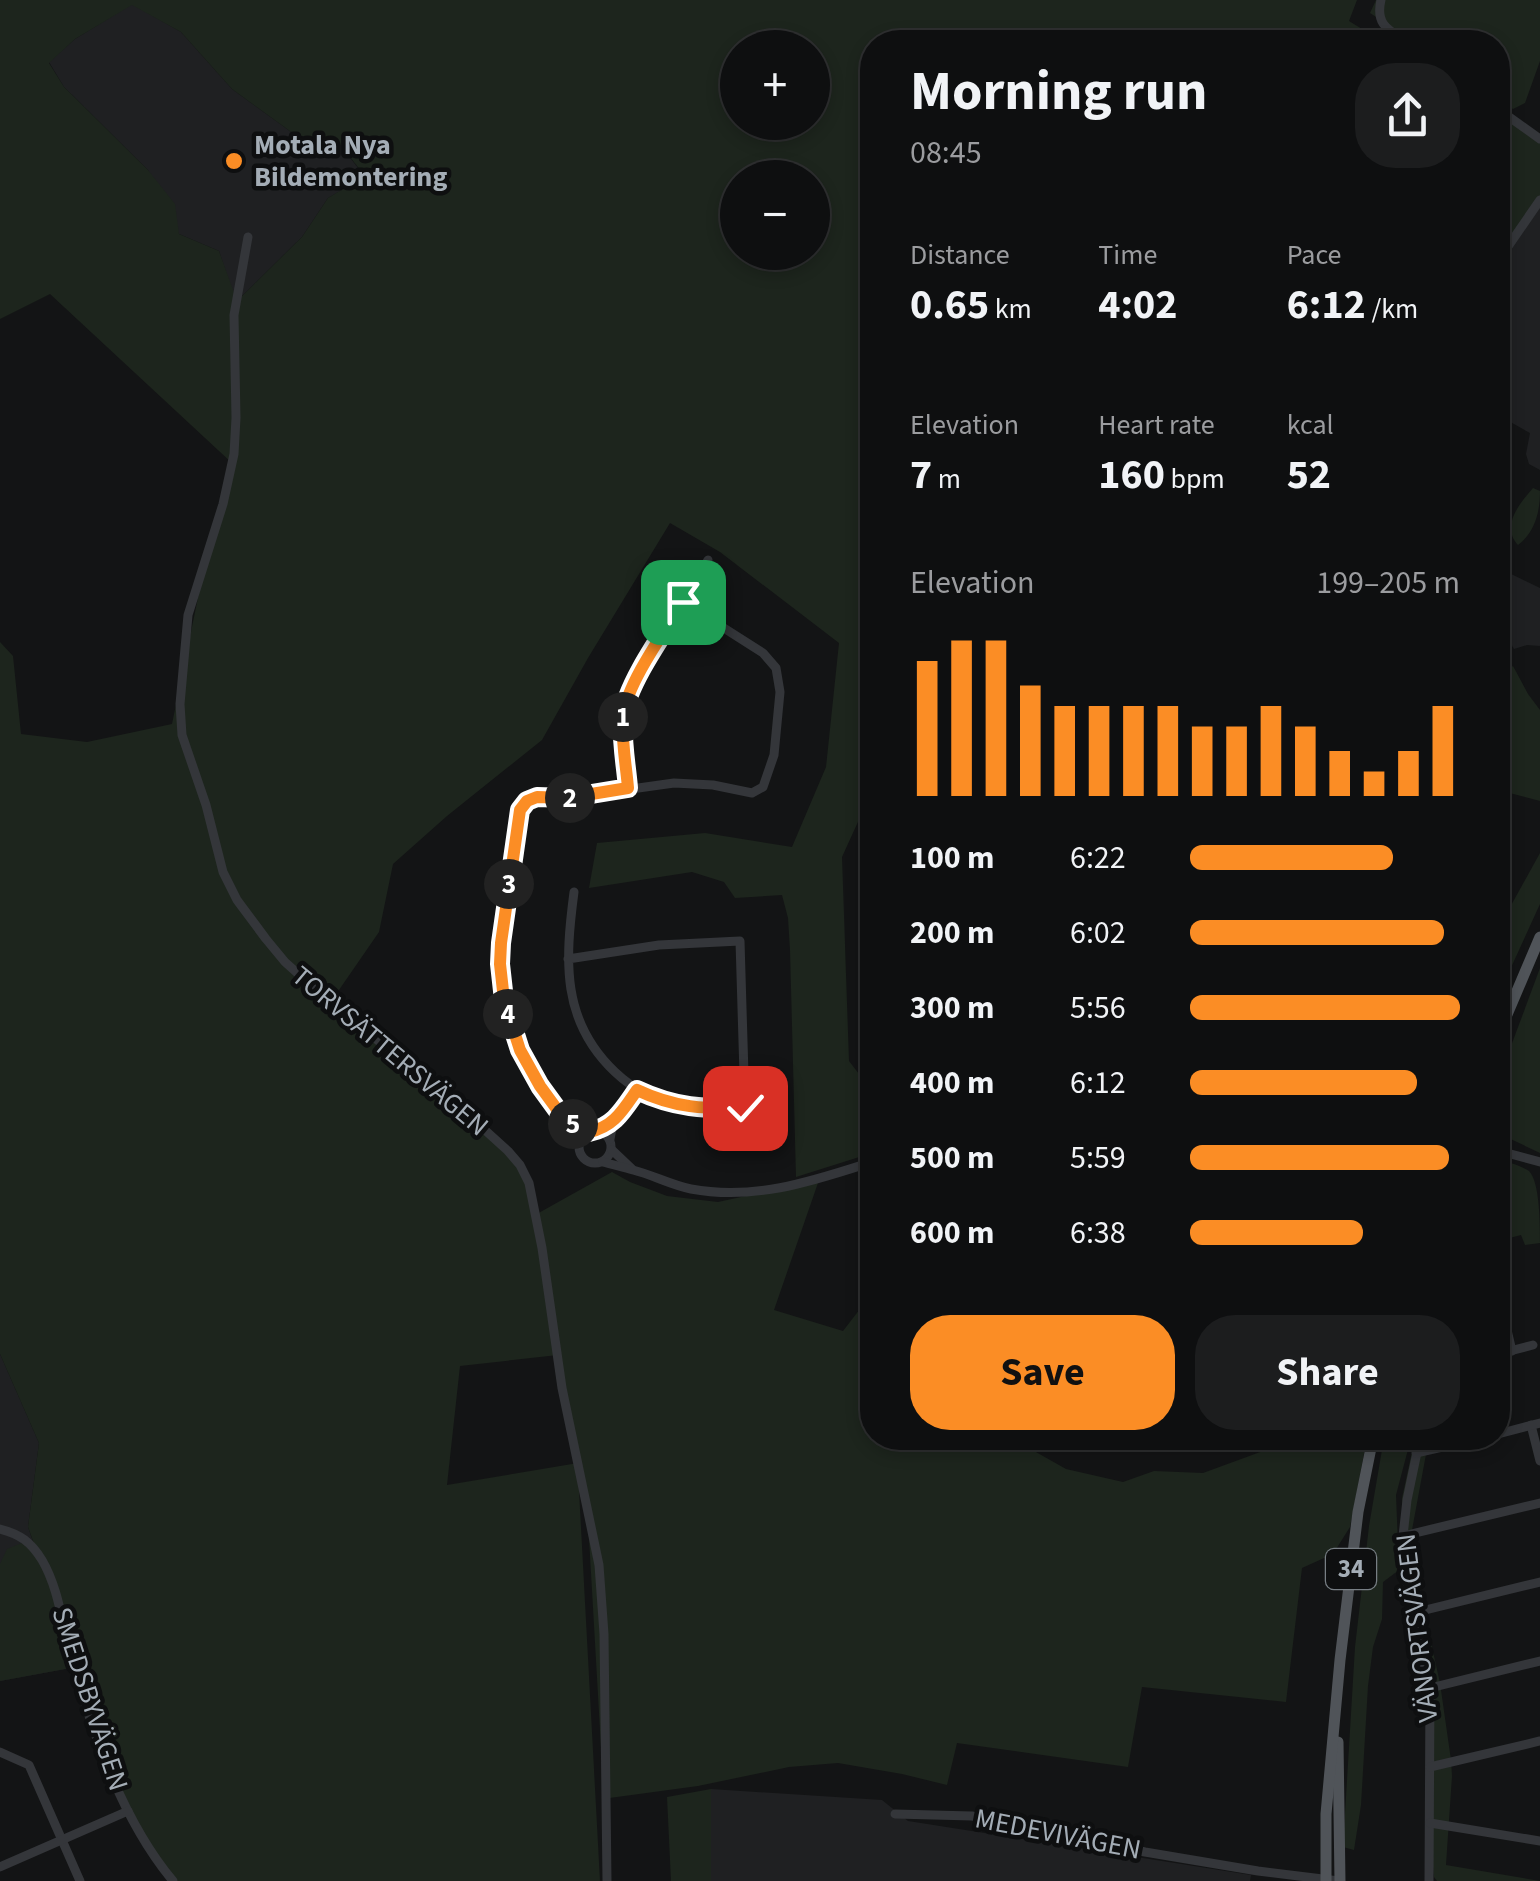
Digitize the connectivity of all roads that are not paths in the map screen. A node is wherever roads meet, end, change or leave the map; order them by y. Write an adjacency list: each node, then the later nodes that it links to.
1 (1381, 0): 2 (street)
2 (1390, 30)
3 (1510, 117): 4 (street)
4 (1540, 139)
5 (1540, 200): 7 (street)
6 (248, 237): 54 (street, TORVSÄTTERSVÄGEN)
7 (1510, 244)
8 (708, 560): 9 (street)
9 (683, 602): 10 (street); 10 (street)
10 (628, 788): 16 (street)
11 (574, 892): 13 (street)
12 (1540, 937): 14 (main road)
13 (568, 959): 15 (street); 15 (street)
14 (1510, 1005)
15 (637, 1090): 17 (street)
16 (568, 1122): 18 (street); 19 (street)
17 (613, 1123): 18 (street); 20 (street)
18 (593, 1132): 19 (street); 20 (street)
19 (580, 1143): 22 (street)
20 (611, 1145): 22 (street); 25 (street)
21 (1510, 1154): 23 (street)
22 (603, 1162): 25 (street)
23 (1540, 1162)
24 (860, 1166): 25 (street)
25 (632, 1170)
26 (1510, 1342): 28 (street)
27 (1533, 1345): 28 (street)
28 (1512, 1350)
29 (1536, 1424): 30 (street); 35 (street)
30 (1510, 1431)
31 (1371, 1450): 55 (main road, 34)
32 (1417, 1450): 34 (street, VÄNORTSVÄGEN)
33 (1432, 1450): 34 (street)
34 (1416, 1454): 38 (street, VÄNORTSVÄGEN)
35 (1540, 1461)
36 (1540, 1502): 38 (street)
37 (0, 1529): 46 (street, SMEDSBYVÄGEN)
38 (1403, 1536): 40 (street, VÄNORTSVÄGEN)
39 (1540, 1582): 40 (street)
40 (1412, 1614): 42 (street, VÄNORTSVÄGEN)
41 (1540, 1661): 42 (street)
42 (1430, 1688): 45 (street, VÄNORTSVÄGEN)
43 (1540, 1741): 45 (street)
44 (0, 1752): 49 (street)
45 (1430, 1766): 48 (street, VÄNORTSVÄGEN)
46 (128, 1812): 49 (street); 53 (street, SMEDSBYVÄGEN)
47 (895, 1814): 55 (street, MEDEVIVÄGEN)
48 (1430, 1823): 50 (street); 56 (street, VÄNORTSVÄGEN)
49 (62, 1840): 51 (street); 52 (street)
50 (1540, 1842)
51 (0, 1866)
52 (80, 1881)
53 (172, 1881)
54 (607, 1881)
55 (1333, 1881)
56 (1429, 1881)

